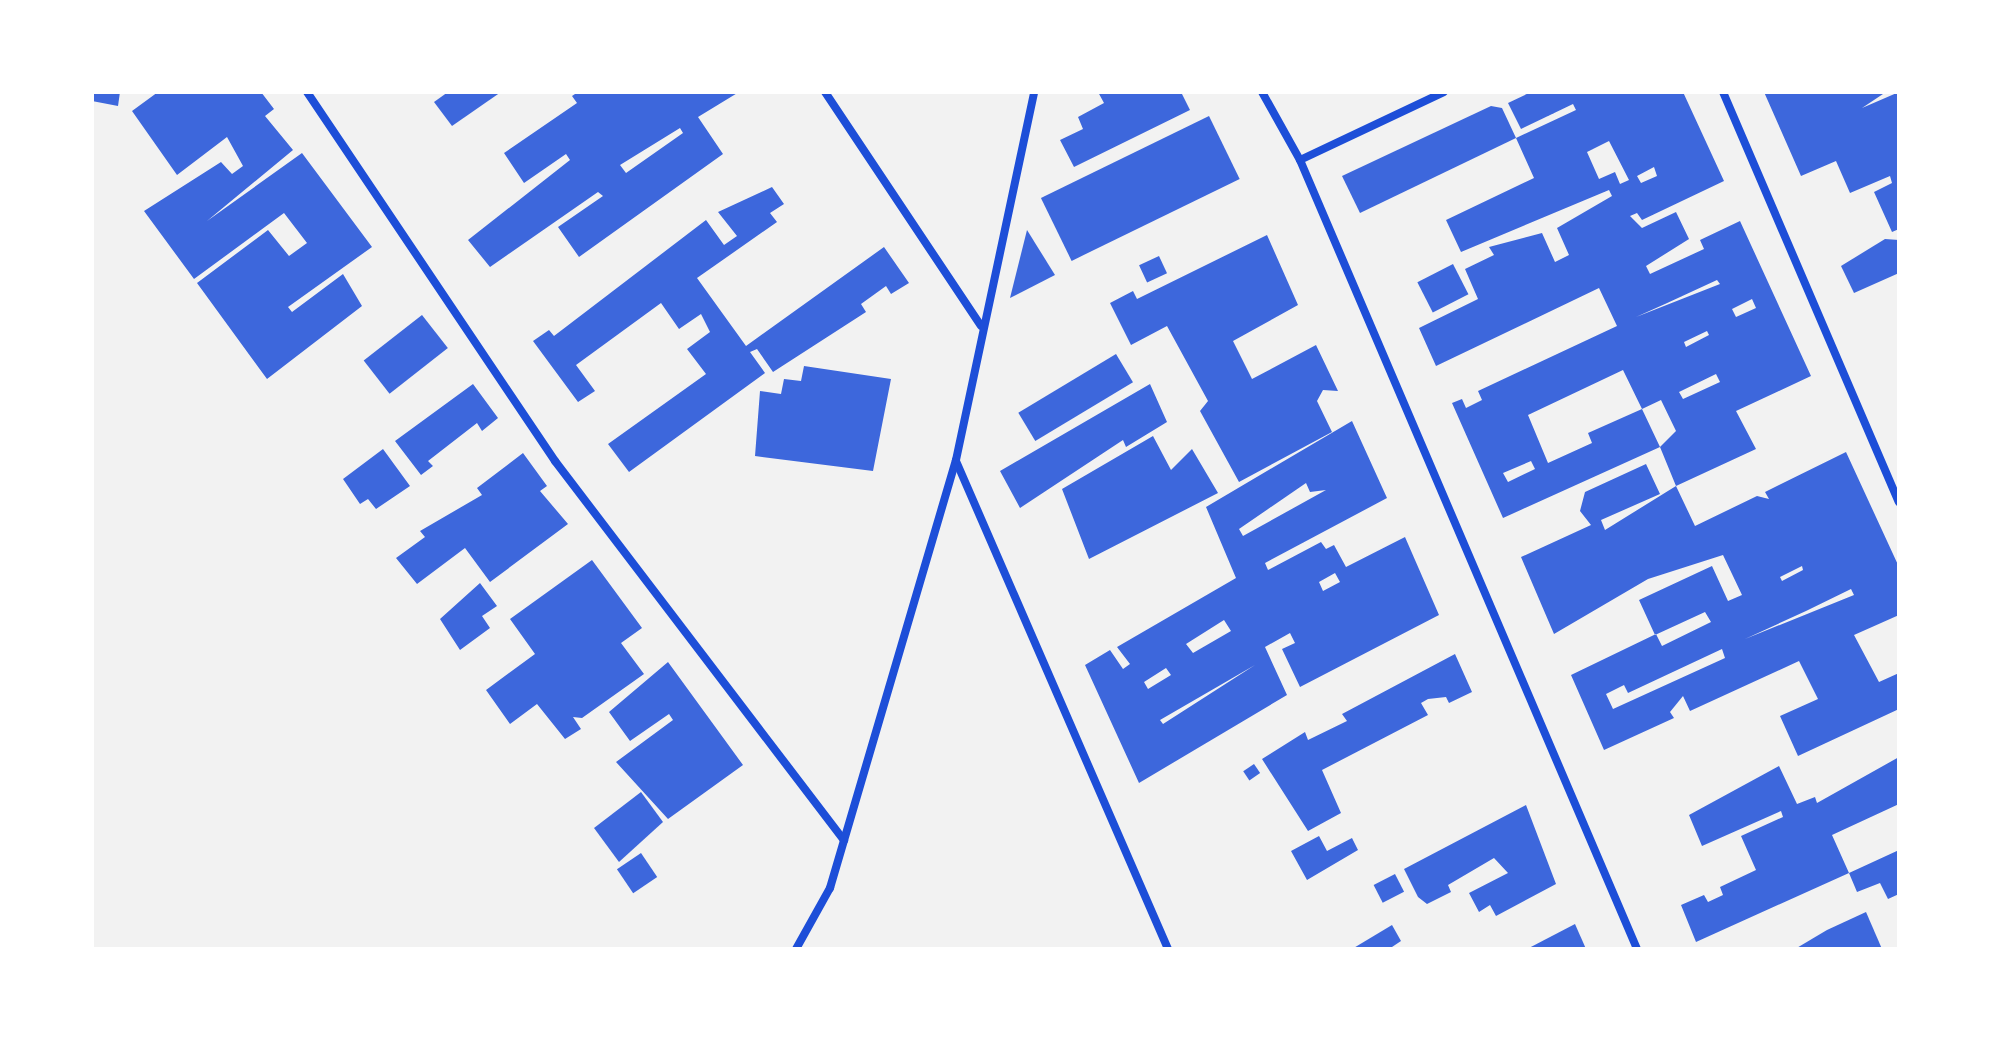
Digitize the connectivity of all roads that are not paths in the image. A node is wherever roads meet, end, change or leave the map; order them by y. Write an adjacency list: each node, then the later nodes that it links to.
1 (307, 92): 11 (street)
2 (825, 92): 8 (street)
3 (1034, 92): 8 (street)
4 (1262, 92): 7 (street)
5 (1444, 92): 7 (street)
6 (1723, 92): 10 (street)
7 (1300, 160): 14 (street)
8 (981, 326): 9 (street)
9 (956, 460): 11 (street); 13 (street)
10 (1899, 502)
11 (844, 841): 12 (street)
12 (796, 949)
13 (1168, 949)
14 (1637, 949)

